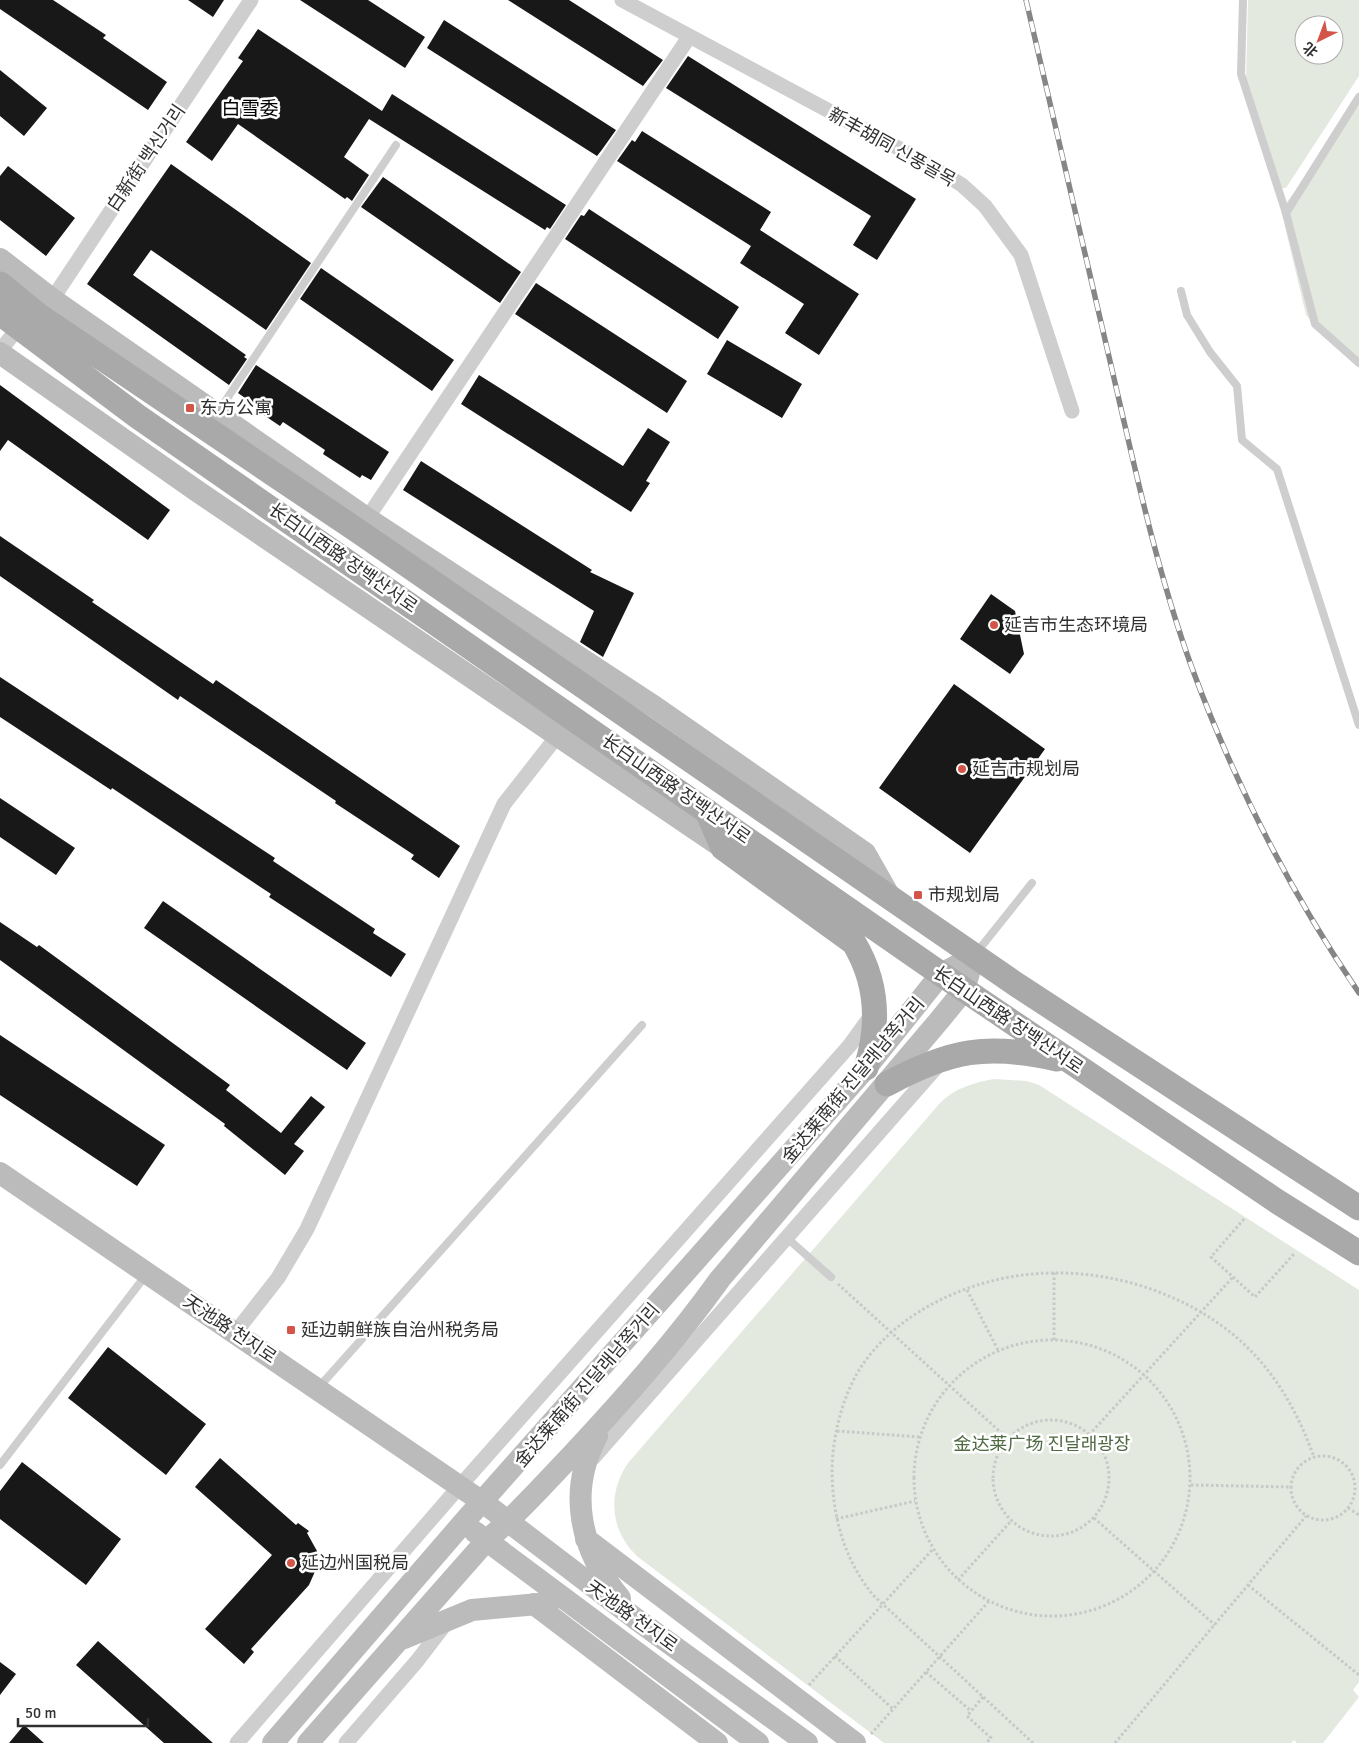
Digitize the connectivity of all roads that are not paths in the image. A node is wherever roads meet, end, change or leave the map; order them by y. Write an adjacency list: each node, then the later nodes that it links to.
1 (251, 0): 11 (street, 白新街 백신거리)
2 (622, 0): 4 (street, 新丰胡同 신풍골목)
3 (1244, 0): 7 (lane)
4 (689, 37): 14 (street, 新丰胡同 신풍골목); 16 (street)
5 (1359, 97): 7 (lane)
6 (396, 145): 15 (lane)
7 (1286, 213): 13 (lane)
8 (0, 260): 11 (main road, 长白山西路 장백산서로)
9 (0, 284): 11 (main road, 长白山西路 장백산서로)
10 (1181, 291): 18 (lane)
11 (27, 314): 12 (street, 白新街 백신거리); 15 (main road, 长白山西路 장백산서로); 16 (main road, 长白山西路 장백산서로); 17 (main road, 长白山西路 장백산서로)
12 (0, 352): 19 (main road, 长白山西路 장백산서로)
13 (1359, 364)
14 (1072, 411)
15 (217, 414): 16 (main road, 长白山西路 장백산서로)
16 (363, 525): 23 (main road, 长白山西路 장백산서로)
17 (572, 717): 19 (street); 20 (main road, 长白山西路 장백산서로)
18 (1359, 725)
19 (557, 736): 21 (main road, 长白山西路 장백산서로); 39 (street)
20 (707, 811): 21 (main road); 24 (main road, 长白山西路 장백산서로)
21 (723, 848): 26 (main road)
22 (1032, 883): 23 (lane)
23 (975, 956): 24 (main road, 金达莱南街 진달래남쪽거리); 25 (main road, 金达莱南街 진달래남쪽거리); 28 (main road, 长白山西路 장백산서로)
24 (941, 974): 25 (main road, 长白山西路 장백산서로); 31 (main road, 金达莱南街 진달래남쪽거리)
25 (964, 990): 30 (main road, 长白山西路 장백산서로); 32 (main road, 金达莱南街 진달래남쪽거리)
26 (875, 1010): 31 (main road); 44 (street, 金达莱南街 진달래남쪽거리)
27 (642, 1025): 40 (lane)
28 (1090, 1033): 30 (main road); 34 (main road, 长白山西路 장백산서로)
29 (946, 1057): 30 (main road); 32 (main road); 35 (street)
30 (1070, 1062): 36 (main road, 长白山西路 장백산서로)
31 (866, 1068): 45 (main road, 金达莱南街 진달래남쪽거리)
32 (887, 1084): 41 (main road, 金达莱南街 진달래남쪽거리)
33 (0, 1172): 37 (main road, 天池路 천지로)
34 (1359, 1208)
35 (787, 1238): 38 (lane); 43 (street)
36 (1359, 1253)
37 (148, 1273): 39 (main road, 天池路 천지로); 42 (lane)
38 (831, 1277)
39 (236, 1333): 40 (main road, 天池路 천지로)
40 (317, 1389): 44 (main road, 天池路 천지로)
41 (605, 1419): 43 (main road); 47 (main road, 金达莱南街 진달래남쪽거리)
42 (0, 1466)
43 (586, 1467): 48 (main road)
44 (459, 1487): 45 (main road, 天池路 천지로); 46 (main road); 56 (street, 金达莱南街 진달래남쪽거리)
45 (484, 1503): 46 (main road, 金达莱南街 진달래남쪽거리); 47 (main road, 天池路 천지로)
46 (464, 1523): 49 (main road, 天池路 천지로); 57 (main road, 金达莱南街 진달래남쪽거리)
47 (508, 1523): 49 (main road, 金达莱南街 진달래남쪽거리); 53 (main road, 天池路 천지로)
48 (586, 1538): 53 (main road); 55 (main road, 天池路 천지로)
49 (487, 1540): 50 (main road, 天池路 천지로); 54 (main road, 金达莱南街 진달래남쪽거리)
50 (568, 1603): 51 (main road); 61 (main road, 天池路 천지로)
51 (534, 1604): 52 (main road); 60 (main road)
52 (451, 1616): 54 (main road); 59 (street)
53 (636, 1619): 62 (main road, 天池路 천지로)
54 (394, 1643): 58 (main road, 金达莱南街 진달래남쪽거리)
55 (862, 1740)
56 (237, 1743)
57 (273, 1743)
58 (308, 1743)
59 (346, 1743)
60 (717, 1743)
61 (758, 1743)
62 (807, 1743)

